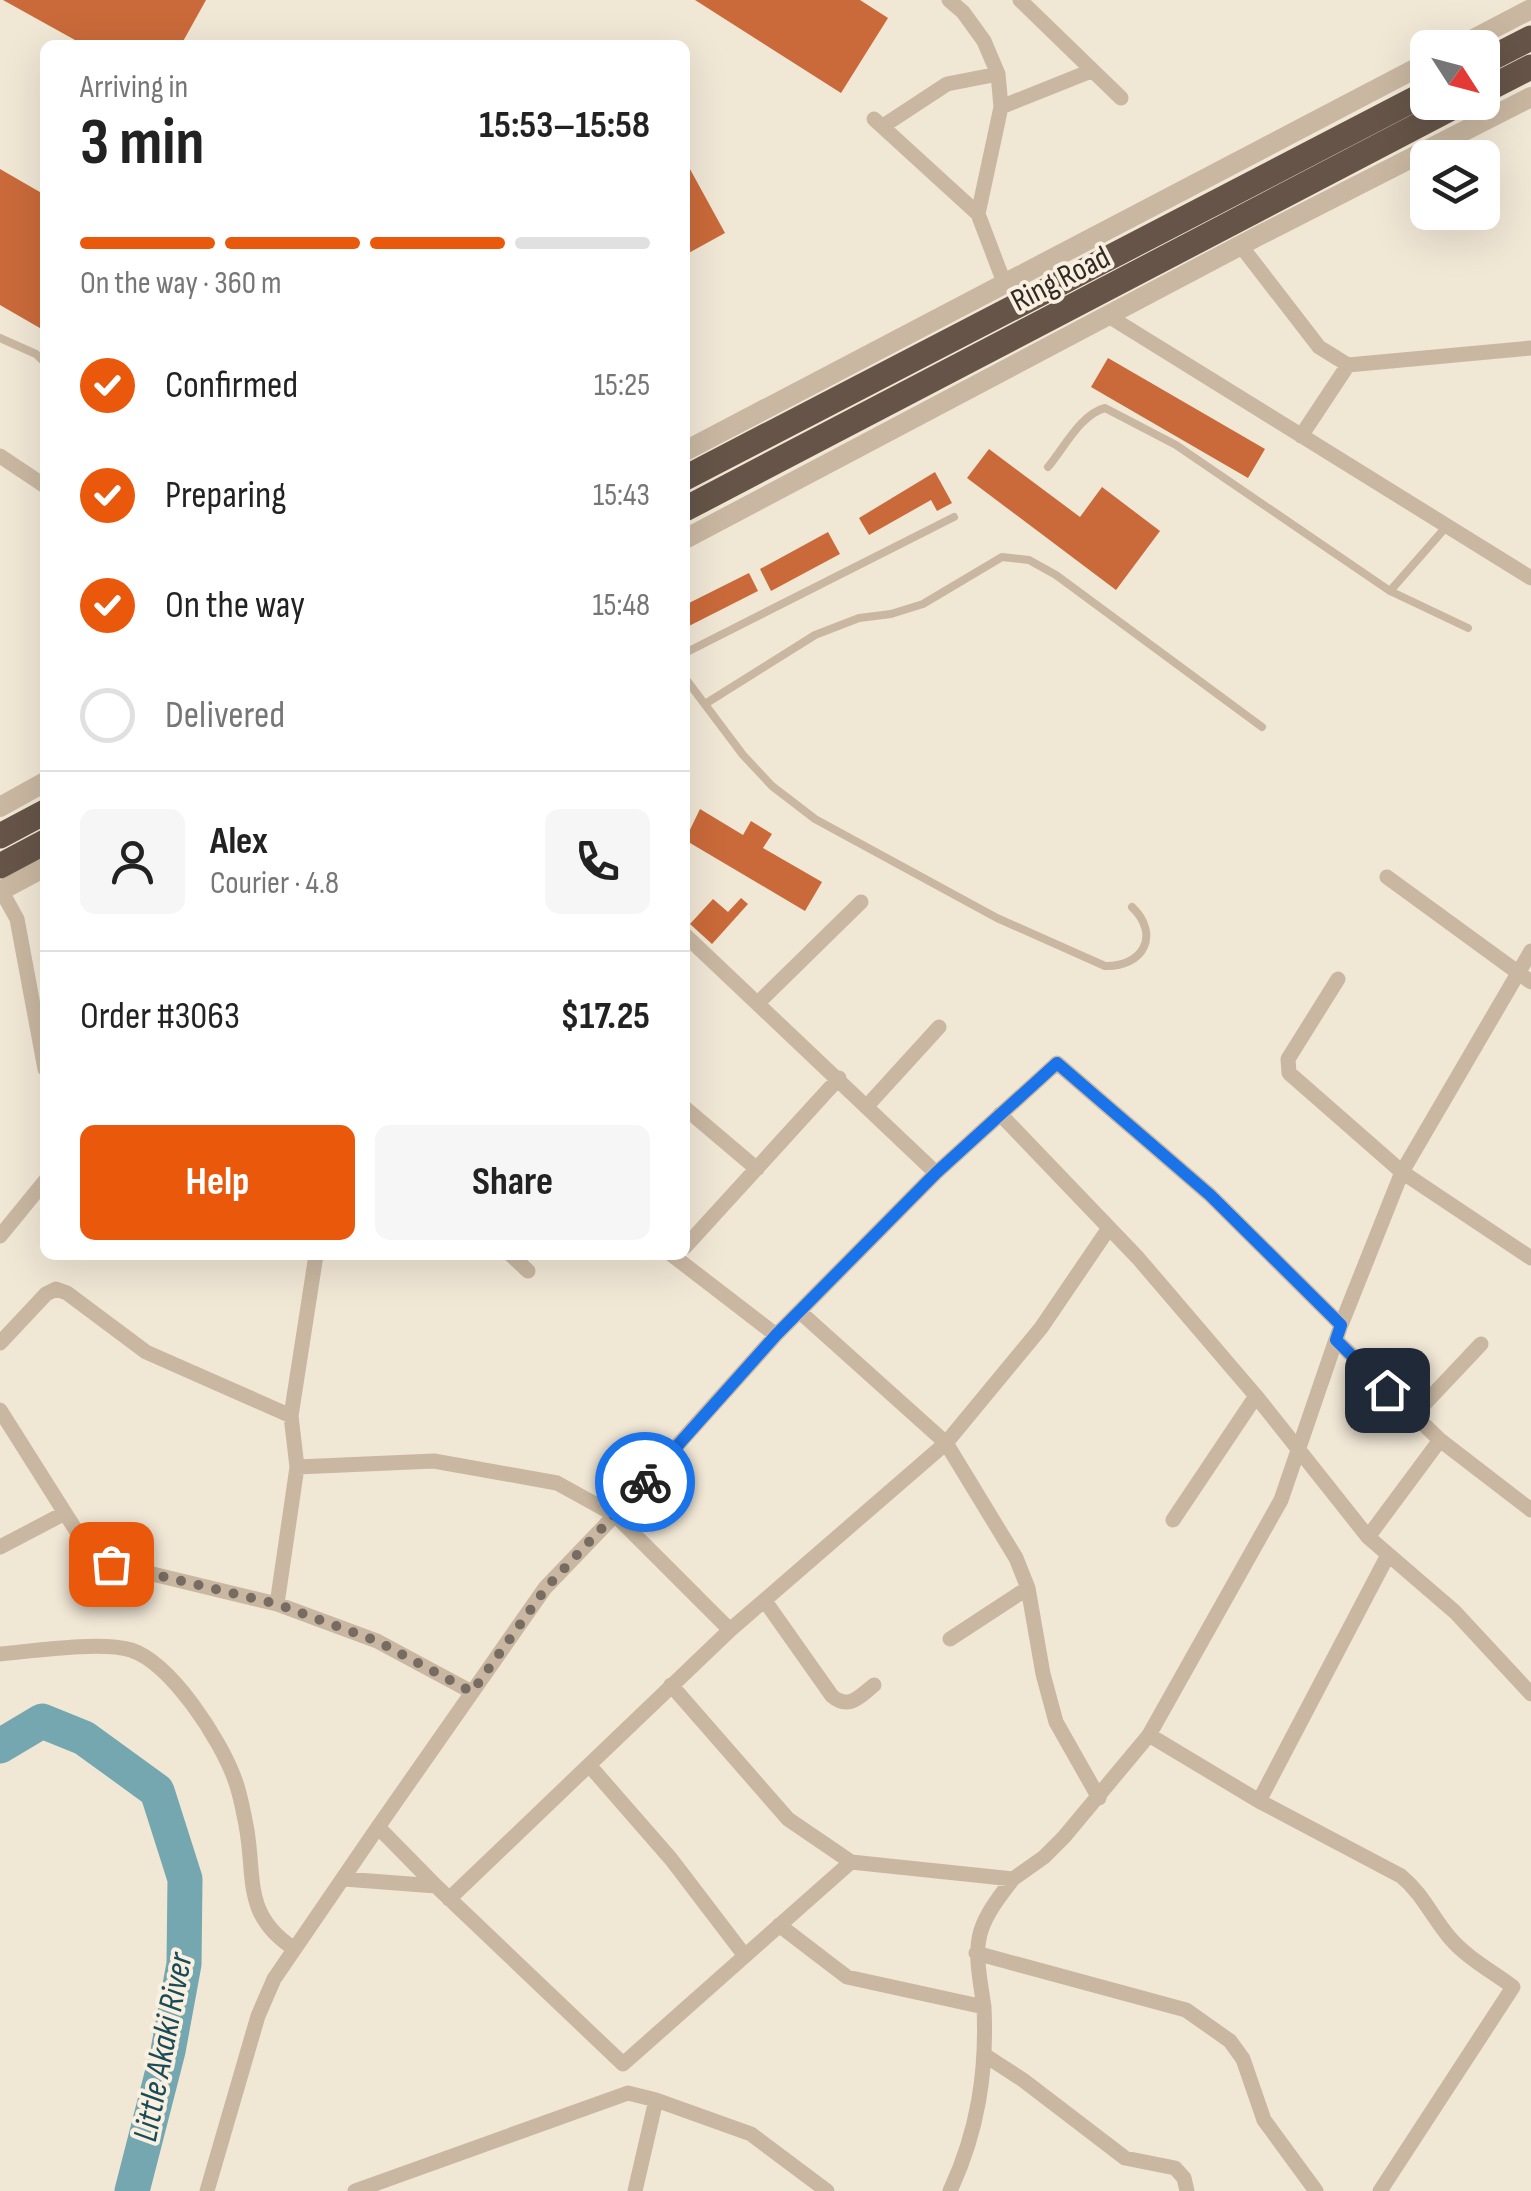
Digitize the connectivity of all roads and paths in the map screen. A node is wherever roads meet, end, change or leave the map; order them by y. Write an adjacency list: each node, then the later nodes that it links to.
1 (949, 0): 10 (street)
2 (1020, 0): 8 (street)
3 (1531, 9): 4 (street)
4 (1491, 30)
5 (1531, 38): 6 (highway)
6 (1500, 54)
7 (1531, 67): 11 (highway)
8 (1092, 70): 13 (street); 15 (street)
9 (1410, 71): 19 (street)
10 (998, 74): 15 (street); 17 (street)
11 (1500, 83)
12 (1531, 96): 18 (street)
13 (1121, 98)
14 (1410, 101): 29 (highway, Ring Road)
15 (1001, 108): 17 (street)
16 (1429, 120): 31 (highway, Ring Road)
17 (978, 214): 19 (street)
18 (1242, 246): 20 (street); 24 (street)
19 (1005, 285): 26 (street)
20 (1110, 317): 25 (street); 34 (street)
21 (0, 338): 23 (lane)
22 (1531, 348): 24 (street)
23 (40, 358)
24 (1348, 365): 25 (street)
25 (1301, 436): 33 (street)
26 (690, 448)
27 (0, 456): 30 (street)
28 (1048, 467): 36 (lane)
29 (690, 475)
30 (40, 483)
31 (690, 506)
32 (954, 518): 38 (lane)
33 (1446, 527): 35 (street); 36 (lane)
34 (690, 536)
35 (1531, 578)
36 (1390, 591): 37 (lane)
37 (1468, 628)
38 (690, 650)
39 (690, 684): 40 (lane)
40 (705, 704): 41 (lane); 52 (lane)
41 (1262, 727)
42 (40, 785): 43 (street)
43 (0, 807)
44 (40, 815): 45 (highway)
45 (0, 836)
46 (40, 845): 47 (highway)
47 (0, 866)
48 (40, 870): 50 (street)
49 (1387, 877): 55 (street)
50 (0, 890): 59 (street)
51 (860, 902): 57 (street)
52 (1132, 907)
53 (690, 940): 57 (street)
54 (1531, 951): 55 (street)
55 (1524, 978): 65 (street)
56 (1338, 979): 65 (street)
57 (758, 1003): 60 (street)
58 (939, 1026): 61 (street)
59 (40, 1042)
60 (839, 1078): 61 (street); 64 (street)
61 (867, 1106): 66 (street)
62 (690, 1112): 64 (street)
63 (1000, 1114): 66 (street); 68 (street); 77 (street)
64 (757, 1169): 70 (street)
65 (1402, 1172): 71 (street); 77 (street)
66 (936, 1173): 76 (street)
67 (40, 1188): 69 (street)
68 (1109, 1228): 81 (street); 86 (street)
69 (0, 1236)
70 (690, 1240)
71 (1531, 1258)
72 (315, 1260): 83 (street)
73 (517, 1260): 75 (street)
74 (684, 1260): 78 (street)
75 (528, 1271)
76 (800, 1312): 78 (street); 86 (street)
77 (1338, 1332): 84 (street); 87 (street)
78 (776, 1335): 91 (street)
79 (0, 1343): 83 (street)
80 (1480, 1344): 84 (street)
81 (1256, 1396): 87 (street); 92 (street)
82 (0, 1410): 90 (street)
83 (291, 1416): 88 (street)
84 (1413, 1416): 85 (street)
85 (1440, 1440): 89 (street); 93 (street)
86 (946, 1443): 96 (street); 97 (street)
87 (1297, 1452): 93 (street); 106 (street)
88 (297, 1467): 91 (street); 98 (street)
89 (1531, 1510)
90 (65, 1513): 94 (street); 98 (street)
91 (615, 1515): 99 (street); 104 (street)
92 (1173, 1520)
93 (1368, 1537): 95 (street)
94 (0, 1547)
95 (1388, 1555): 105 (street); 109 (street)
96 (1028, 1588): 100 (street); 108 (street)
97 (765, 1601): 99 (street); 102 (street)
98 (277, 1604): 104 (street)
99 (730, 1630): 103 (street)
100 (950, 1638)
101 (0, 1654): 117 (street)
102 (874, 1685)
103 (671, 1686): 107 (street); 111 (street)
104 (472, 1692): 110 (street)
105 (1531, 1694)
106 (1149, 1735): 108 (street); 109 (street)
107 (589, 1765): 115 (street); 119 (street)
108 (1099, 1798): 113 (street)
109 (1259, 1802): 121 (street)
110 (378, 1827): 112 (street); 114 (street)
111 (850, 1862): 113 (street); 116 (street)
112 (344, 1879): 114 (street); 117 (street)
113 (1013, 1879): 118 (street)
114 (436, 1886): 115 (street)
115 (449, 1899): 124 (street)
116 (779, 1925): 119 (street); 122 (street)
117 (293, 1948): 127 (street)
118 (976, 1953): 122 (street); 133 (street)
119 (745, 1956): 124 (street)
120 (1531, 1978): 121 (street)
121 (1514, 1987): 134 (street)
122 (984, 2007): 123 (street)
123 (986, 2056): 131 (street); 132 (street)
124 (623, 2064): 125 (street)
125 (628, 2093): 126 (street); 128 (street)
126 (656, 2100): 129 (street); 130 (street)
127 (207, 2191)
128 (355, 2191)
129 (635, 2191)
130 (827, 2191)
131 (950, 2191)
132 (1187, 2191)
133 (1316, 2191)
134 (1380, 2191)

